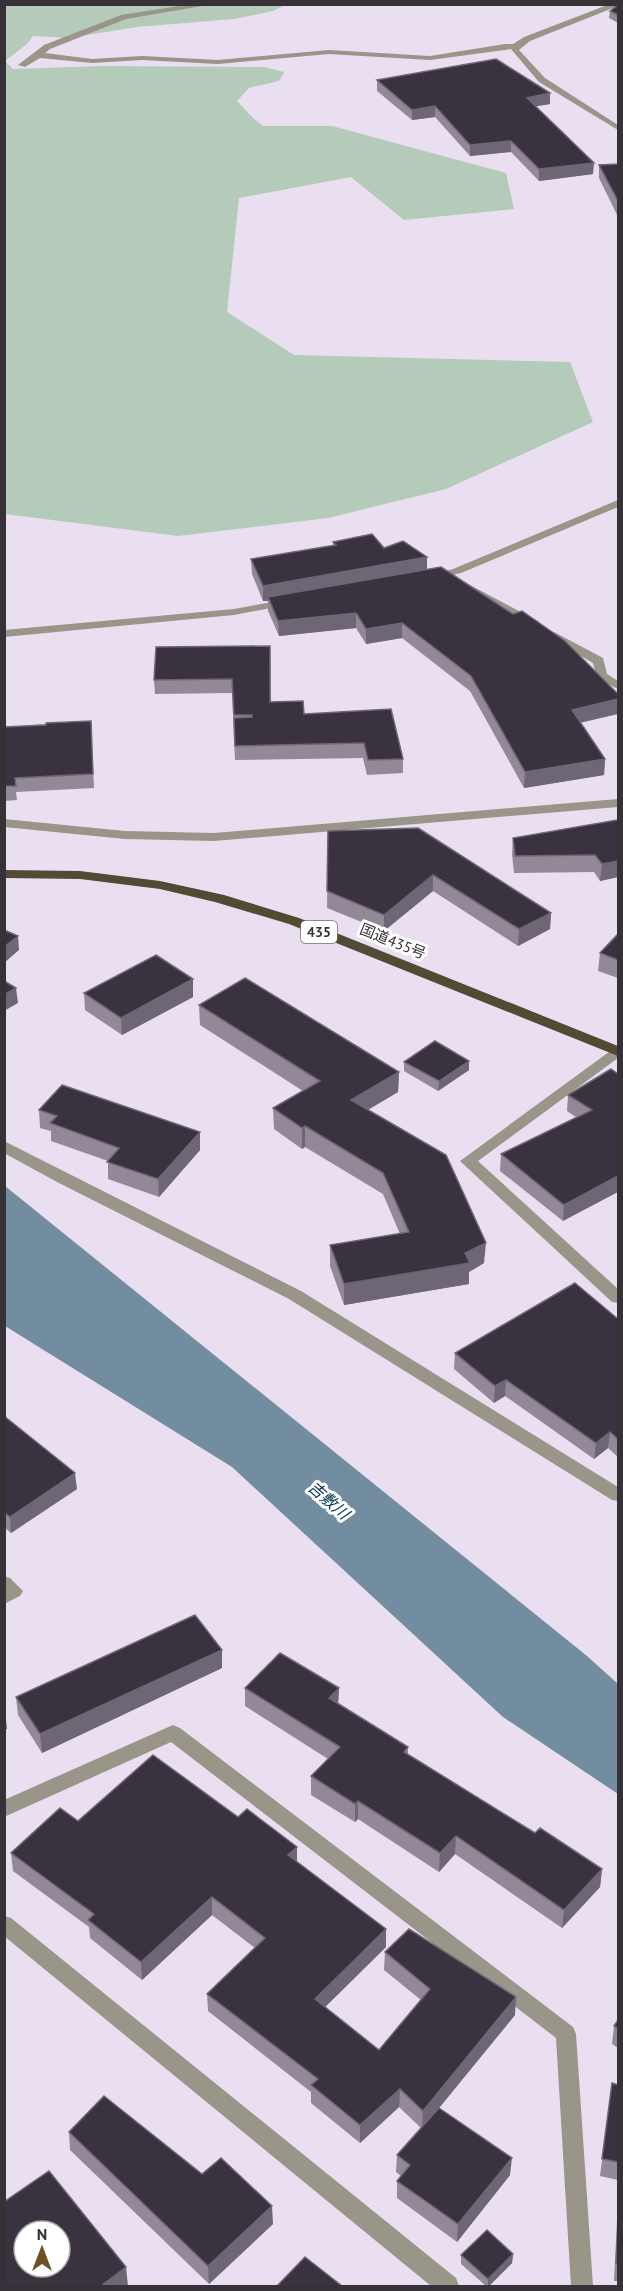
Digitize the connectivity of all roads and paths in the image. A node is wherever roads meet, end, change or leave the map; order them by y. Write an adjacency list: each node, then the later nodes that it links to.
1 (211, 4): 4 (street)
2 (618, 4): 3 (street)
3 (516, 47): 4 (street); 6 (street)
4 (39, 55): 5 (street)
5 (22, 64)
6 (618, 128)
7 (618, 503): 8 (street)
8 (444, 575): 9 (street); 12 (street)
9 (421, 579)
10 (304, 600): 11 (street)
11 (4, 634)
12 (618, 686)
13 (618, 803): 14 (street)
14 (4, 823)
15 (4, 874): 16 (highway, 国道435号 / 435)
16 (618, 1051): 18 (street)
17 (4, 1146): 19 (street)
18 (618, 1298)
19 (618, 1495)
20 (4, 1583): 21 (street)
21 (4, 1597)
22 (4, 1809): 25 (street)
23 (4, 1924): 24 (street)
24 (448, 2286)
25 (582, 2286)

